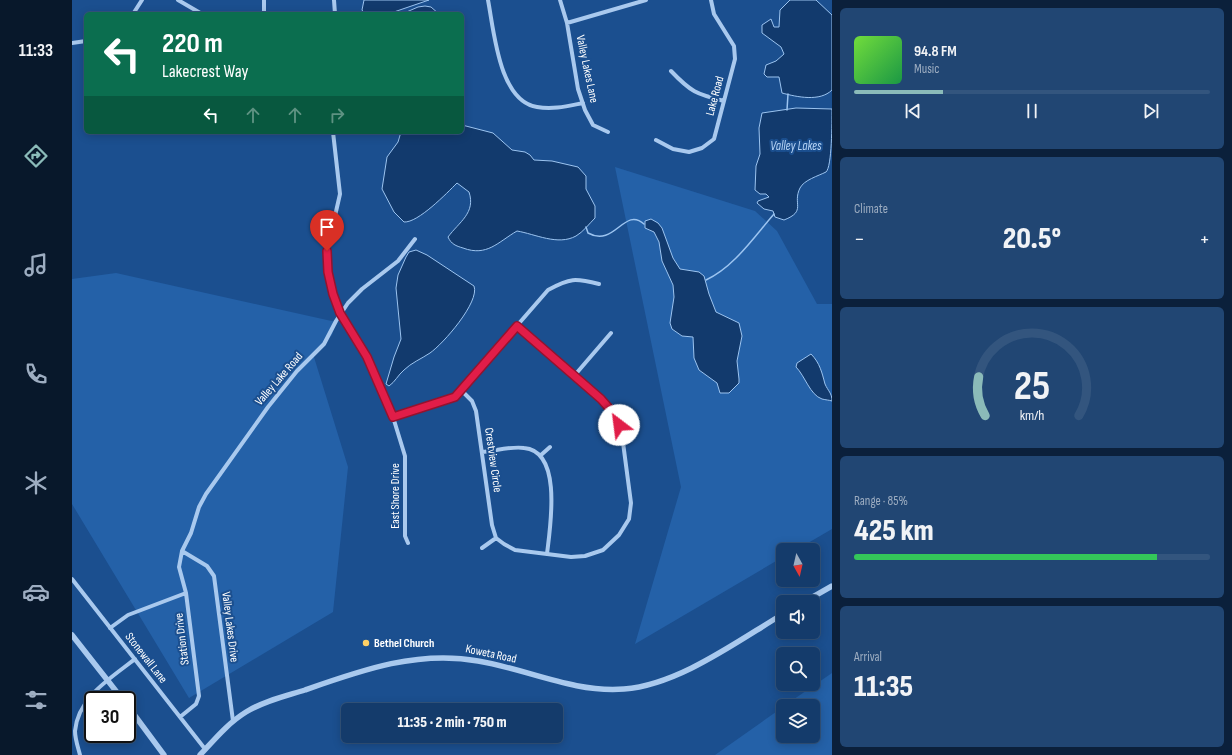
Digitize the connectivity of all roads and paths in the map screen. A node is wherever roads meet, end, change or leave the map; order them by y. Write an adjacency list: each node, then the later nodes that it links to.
1 (142, 0): 9 (street)
2 (178, 0): 10 (street)
3 (264, 0): 11 (street)
4 (334, 0): 12 (street)
5 (488, 0): 18 (street)
6 (560, 0): 13 (street, Valley Lakes Lane)
7 (646, 0): 13 (street)
8 (711, 0): 17 (street, Lake Road)
9 (135, 12)
10 (199, 12)
11 (264, 12)
12 (335, 12)
13 (567, 23): 18 (street, Valley Lakes Lane)
14 (84, 41): 15 (street)
15 (72, 43)
16 (671, 71): 17 (street)
17 (724, 101): 21 (street, Lake Road)
18 (583, 103): 19 (street, Valley Lakes Lane)
19 (608, 132)
20 (333, 134): 24 (street, East Shore Drive)
21 (656, 140)
22 (415, 239): 24 (street, Valley Lake Road)
23 (599, 284): 25 (street)
24 (340, 313): 29 (street, East Shore Drive); 36 (street, Valley Lake Road)
25 (517, 326): 27 (street); 28 (street)
26 (611, 333): 27 (street)
27 (574, 376): 37 (street)
28 (461, 390): 29 (street); 31 (street, Crestview Circle)
29 (393, 417): 34 (street, East Shore Drive)
30 (550, 447): 32 (street)
31 (482, 452): 32 (street); 33 (street, Crestview Circle)
32 (541, 455): 37 (street)
33 (496, 538): 35 (street); 37 (street)
34 (408, 543)
35 (482, 548)
36 (182, 550): 40 (street, Station Drive); 50 (street, Valley Lakes Drive)
37 (547, 554)
38 (72, 579): 43 (street, Stonewall Lane)
39 (832, 586): 41 (street)
40 (186, 593): 43 (street); 49 (street, Station Drive)
41 (816, 595)
42 (776, 618): 50 (street, Koweta Road)
43 (110, 628): 45 (street, Stonewall Lane)
44 (72, 635): 46 (street)
45 (135, 660): 46 (street); 49 (street, Stonewall Lane)
46 (107, 680): 47 (street); 51 (street)
47 (116, 691)
48 (136, 717): 54 (street)
49 (180, 717): 52 (street, Stonewall Lane)
50 (233, 721): 52 (street, Koweta Road)
51 (74, 732): 53 (street)
52 (205, 749): 55 (street, Koweta Road)
53 (80, 755)
54 (164, 755)
55 (200, 755)

